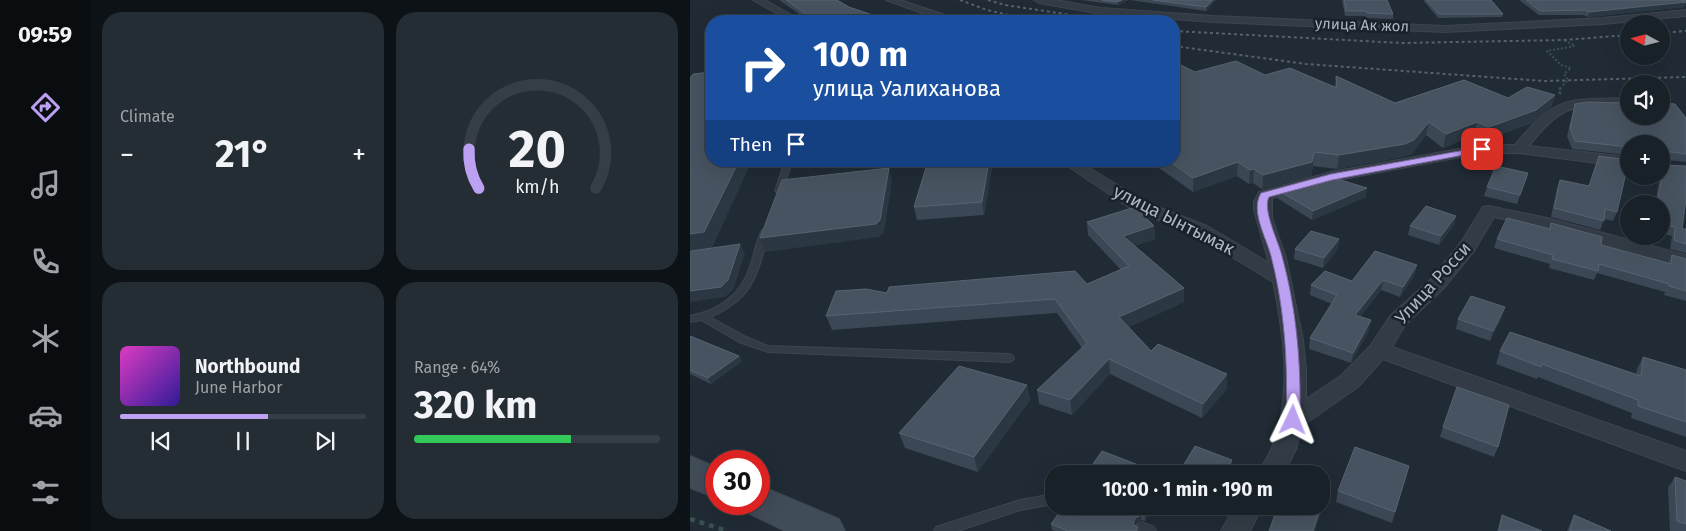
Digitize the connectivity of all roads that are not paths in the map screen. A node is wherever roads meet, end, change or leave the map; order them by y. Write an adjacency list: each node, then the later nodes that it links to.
1 (758, 0): 5 (street)
2 (891, 0): 6 (street)
3 (1039, 0): 7 (street, улица Ак жол)
4 (1686, 13): 8 (street, улица Ак жол)
5 (786, 15)
6 (935, 15)
7 (1151, 15)
8 (1180, 17)
9 (1620, 102): 10 (street)
10 (1519, 150): 11 (street); 17 (street)
11 (1620, 161)
12 (787, 167): 14 (lane)
13 (1077, 167): 17 (street, улица Ынтымак)
14 (776, 198)
15 (767, 226): 18 (lane)
16 (1686, 261): 20 (street, Улица Росси)
17 (1282, 279): 22 (street)
18 (704, 318): 19 (lane); 21 (lane)
19 (690, 319)
20 (1379, 350): 22 (street, Улица Росси); 23 (street)
21 (1009, 358)
22 (1293, 420): 24 (street)
23 (1686, 461)
24 (1276, 465)
25 (690, 471): 26 (main road)
26 (705, 477)
27 (1045, 501): 31 (lane)
28 (770, 507): 30 (main road)
29 (1245, 515): 32 (street)
30 (821, 530)
31 (941, 531)
32 (1235, 531)

